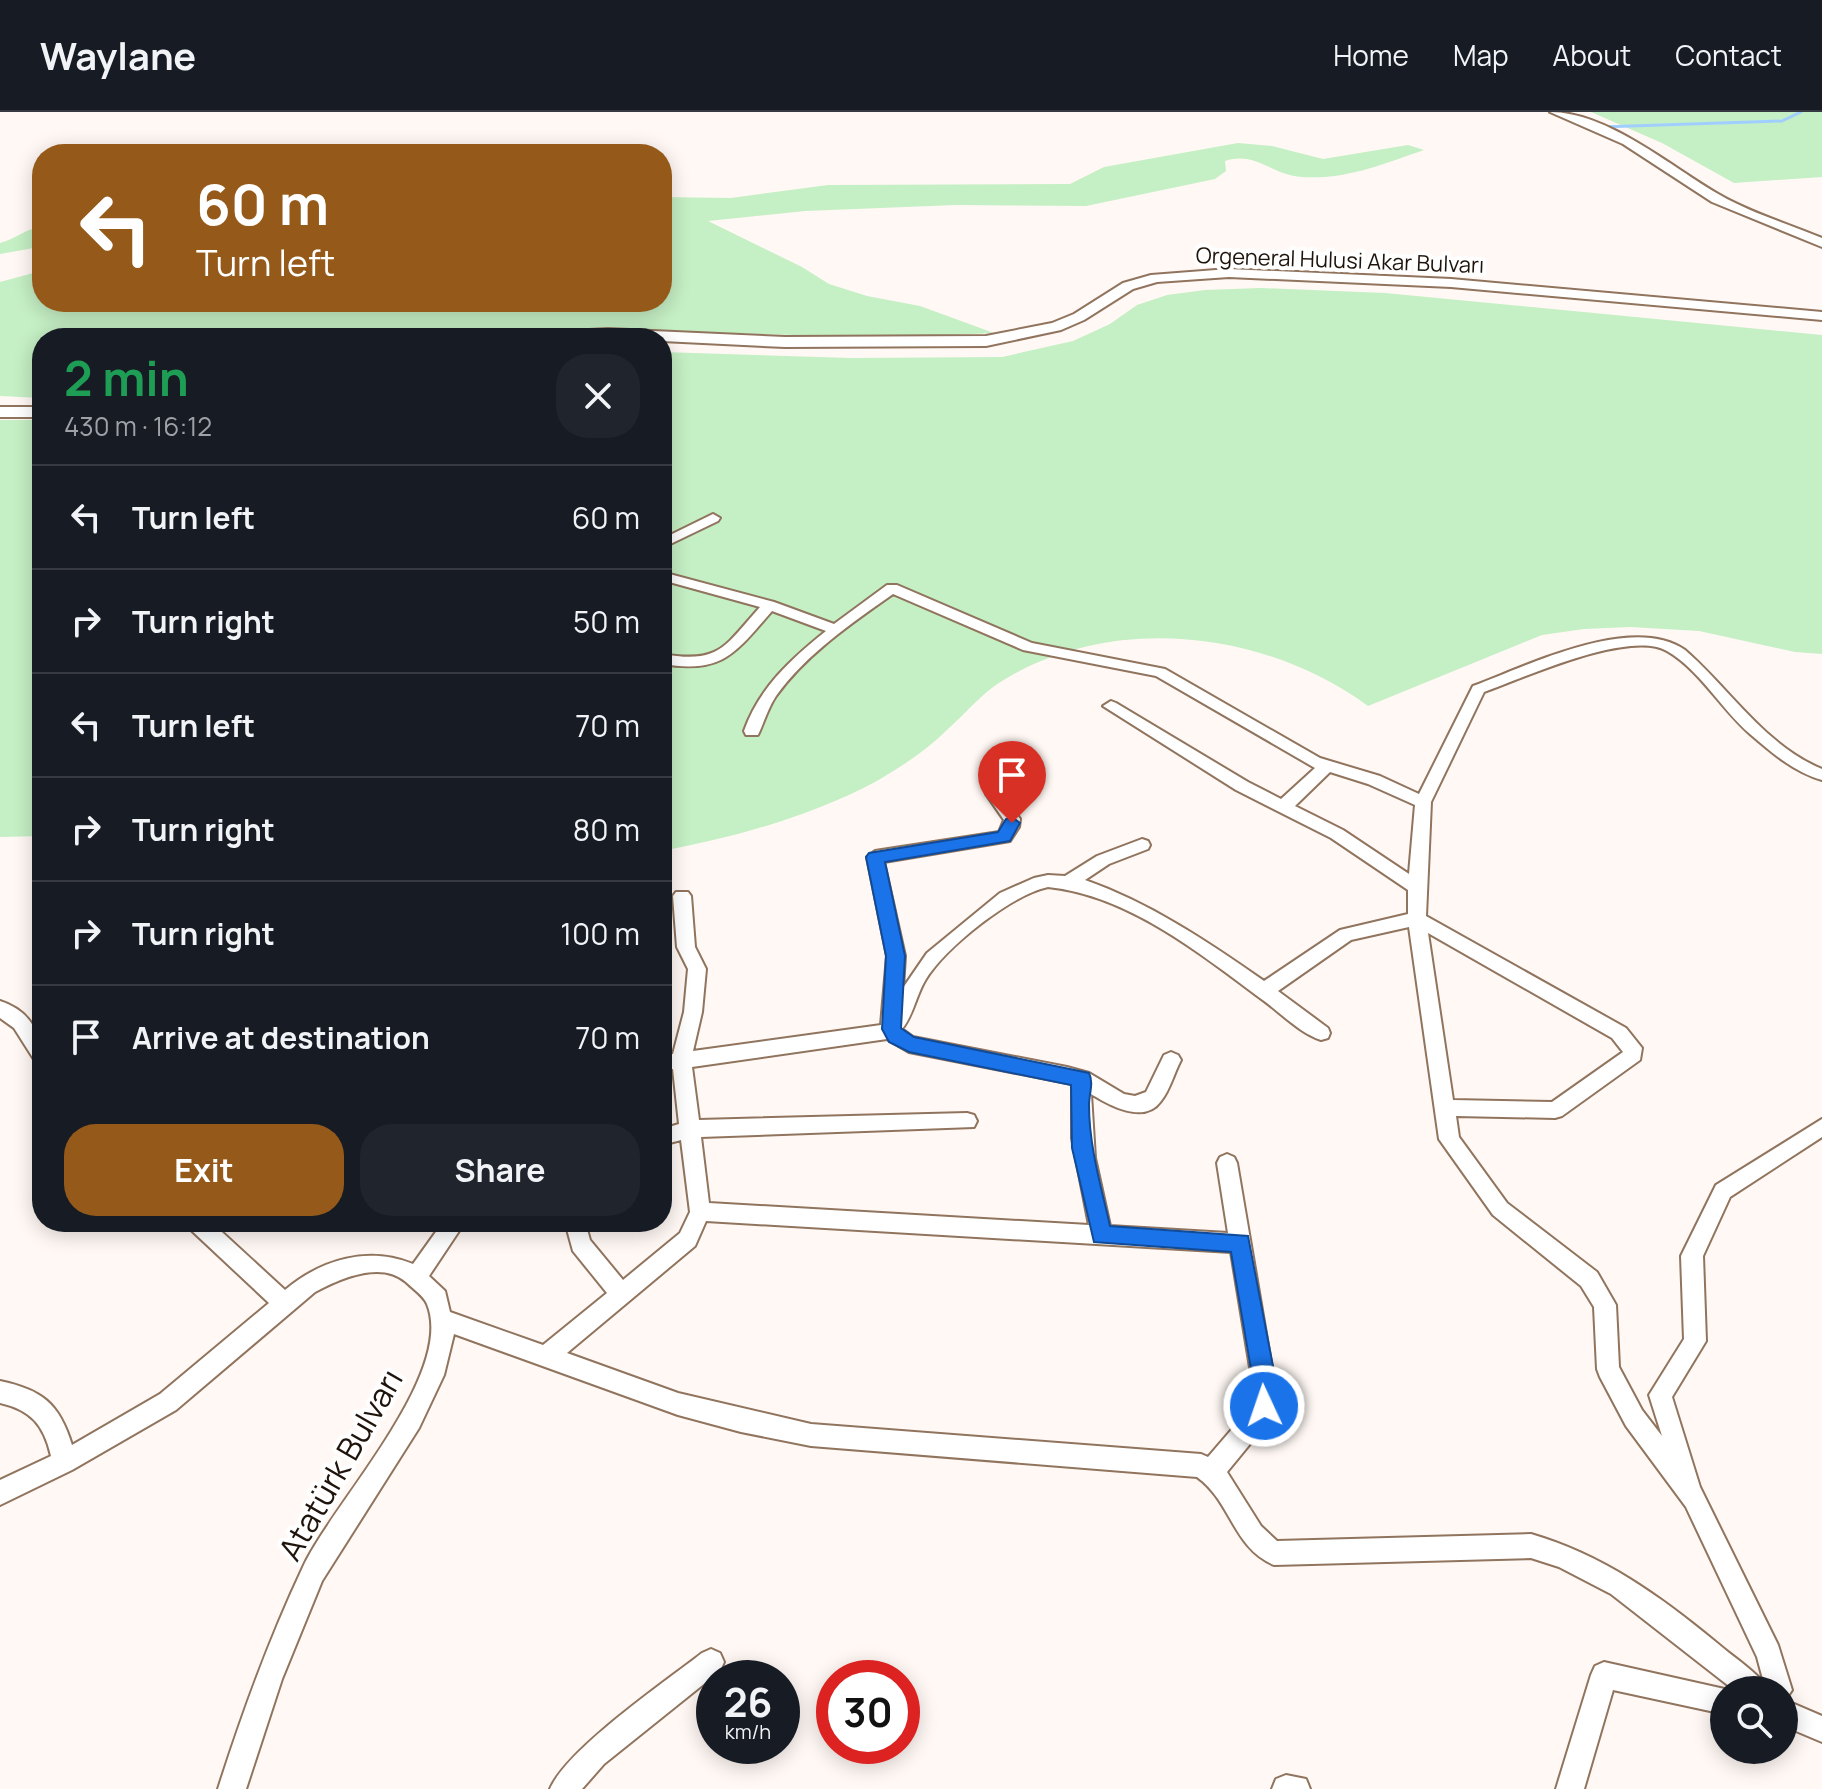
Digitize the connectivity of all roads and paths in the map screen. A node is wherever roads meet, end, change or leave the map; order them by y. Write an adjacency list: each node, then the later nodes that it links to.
1 (1556, 112): 3 (main road)
2 (1571, 112): 3 (main road)
3 (1722, 197): 4 (main road); 5 (main road)
4 (1822, 236)
5 (1822, 243)
6 (1822, 316): 8 (main road, Orgeneral Hulusi Akar Bulvarı)
7 (1822, 323): 9 (main road, Orgeneral Hulusi Akar Bulvarı)
8 (672, 337)
9 (672, 344)
10 (0, 404): 11 (main road)
11 (32, 404)
12 (0, 412): 13 (main road)
13 (32, 412)
14 (713, 518): 16 (street)
15 (672, 531): 16 (street)
16 (684, 533): 17 (street)
17 (672, 539)
18 (672, 579): 19 (street)
19 (769, 605): 20 (street); 21 (street)
20 (835, 629): 23 (street); 24 (street)
21 (672, 661)
22 (1111, 706): 28 (street)
23 (752, 731)
24 (1326, 767): 27 (street); 28 (street)
25 (1822, 775): 27 (street)
26 (994, 794): 36 (street)
27 (1423, 802): 31 (street)
28 (1283, 807): 31 (street)
29 (1142, 845): 30 (street)
30 (1069, 882): 34 (street); 36 (street)
31 (1417, 887): 33 (street)
32 (682, 896): 40 (street)
33 (1417, 919): 34 (street); 42 (street); 42 (street)
34 (1264, 991): 37 (street)
35 (0, 1008): 38 (street)
36 (891, 1029): 40 (street); 41 (street)
37 (1321, 1033)
38 (32, 1040)
39 (1171, 1060): 41 (street)
40 (672, 1061): 45 (street)
41 (1082, 1079): 52 (street)
42 (1444, 1108): 63 (street)
43 (967, 1121): 45 (street)
44 (1822, 1127): 63 (street)
45 (690, 1129): 46 (street); 48 (street)
46 (672, 1134)
47 (1227, 1163): 53 (street)
48 (700, 1212): 52 (street); 55 (street)
49 (208, 1232): 56 (street)
50 (448, 1232): 54 (street)
51 (577, 1232): 55 (street)
52 (1102, 1235): 53 (street)
53 (1240, 1243): 61 (street)
54 (417, 1276): 56 (street); 57 (street)
55 (621, 1294): 58 (street)
56 (285, 1304): 60 (street)
57 (441, 1319): 58 (street); 70 (street, Atatürk Bulvarı)
58 (547, 1356): 61 (street)
59 (0, 1392): 60 (street)
60 (64, 1462): 62 (street)
61 (1212, 1471): 65 (street)
62 (0, 1493)
63 (1694, 1499): 66 (street)
64 (696, 1674): 71 (street)
65 (1736, 1676)
66 (1775, 1676)
67 (1710, 1698): 74 (street)
68 (1798, 1716): 69 (street)
69 (1822, 1729)
70 (232, 1789)
71 (564, 1789)
72 (1286, 1789): 73 (street)
73 (1296, 1789)
74 (1570, 1789)

